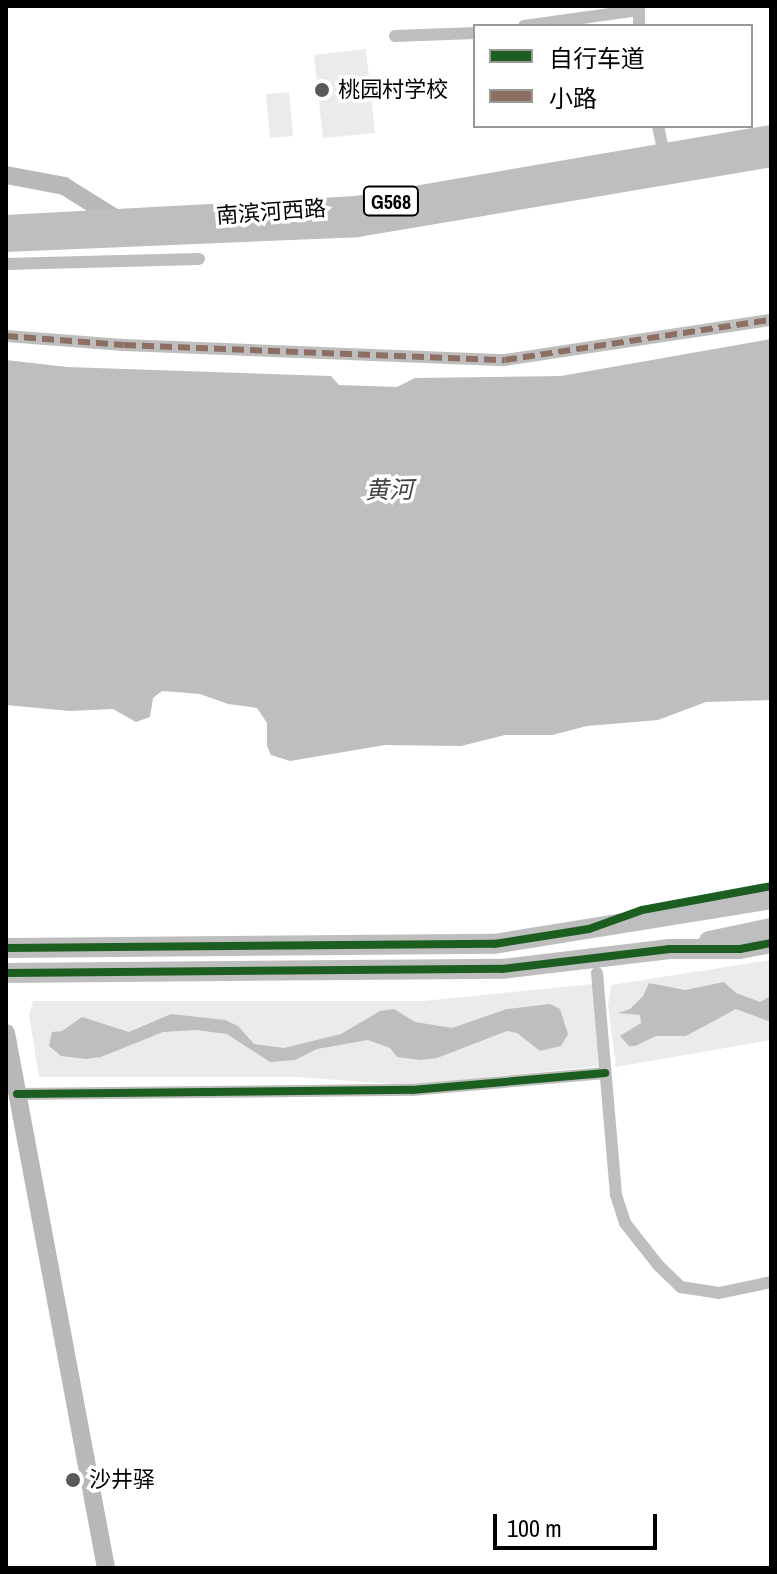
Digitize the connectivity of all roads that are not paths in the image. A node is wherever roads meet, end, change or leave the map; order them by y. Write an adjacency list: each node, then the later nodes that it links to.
1 (641, 8): 2 (street)
2 (537, 24)
3 (473, 33): 4 (street)
4 (395, 36)
5 (658, 128): 7 (street)
6 (771, 136): 7 (highway, 南滨河西路 / G568)
7 (664, 155): 11 (highway, 南滨河西路 / G568)
8 (771, 156): 11 (highway, 南滨河西路 / G568)
9 (6, 175): 11 (street)
10 (6, 226): 11 (highway, 南滨河西路 / G568)
11 (128, 229): 12 (highway, 南滨河西路 / G568)
12 (6, 241)
13 (199, 259): 14 (street)
14 (6, 264)
15 (771, 320): 16 (street)
16 (6, 336)
17 (771, 886): 20 (main road)
18 (771, 899): 20 (main road)
19 (771, 928): 23 (main road)
20 (589, 929): 22 (main road)
21 (771, 943): 23 (main road)
22 (6, 948)
23 (670, 949): 24 (main road)
24 (6, 973)
25 (597, 973): 27 (street)
26 (6, 1033): 28 (street)
27 (605, 1073): 28 (street); 29 (street)
28 (17, 1094): 30 (street)
29 (771, 1282)
30 (106, 1568)

